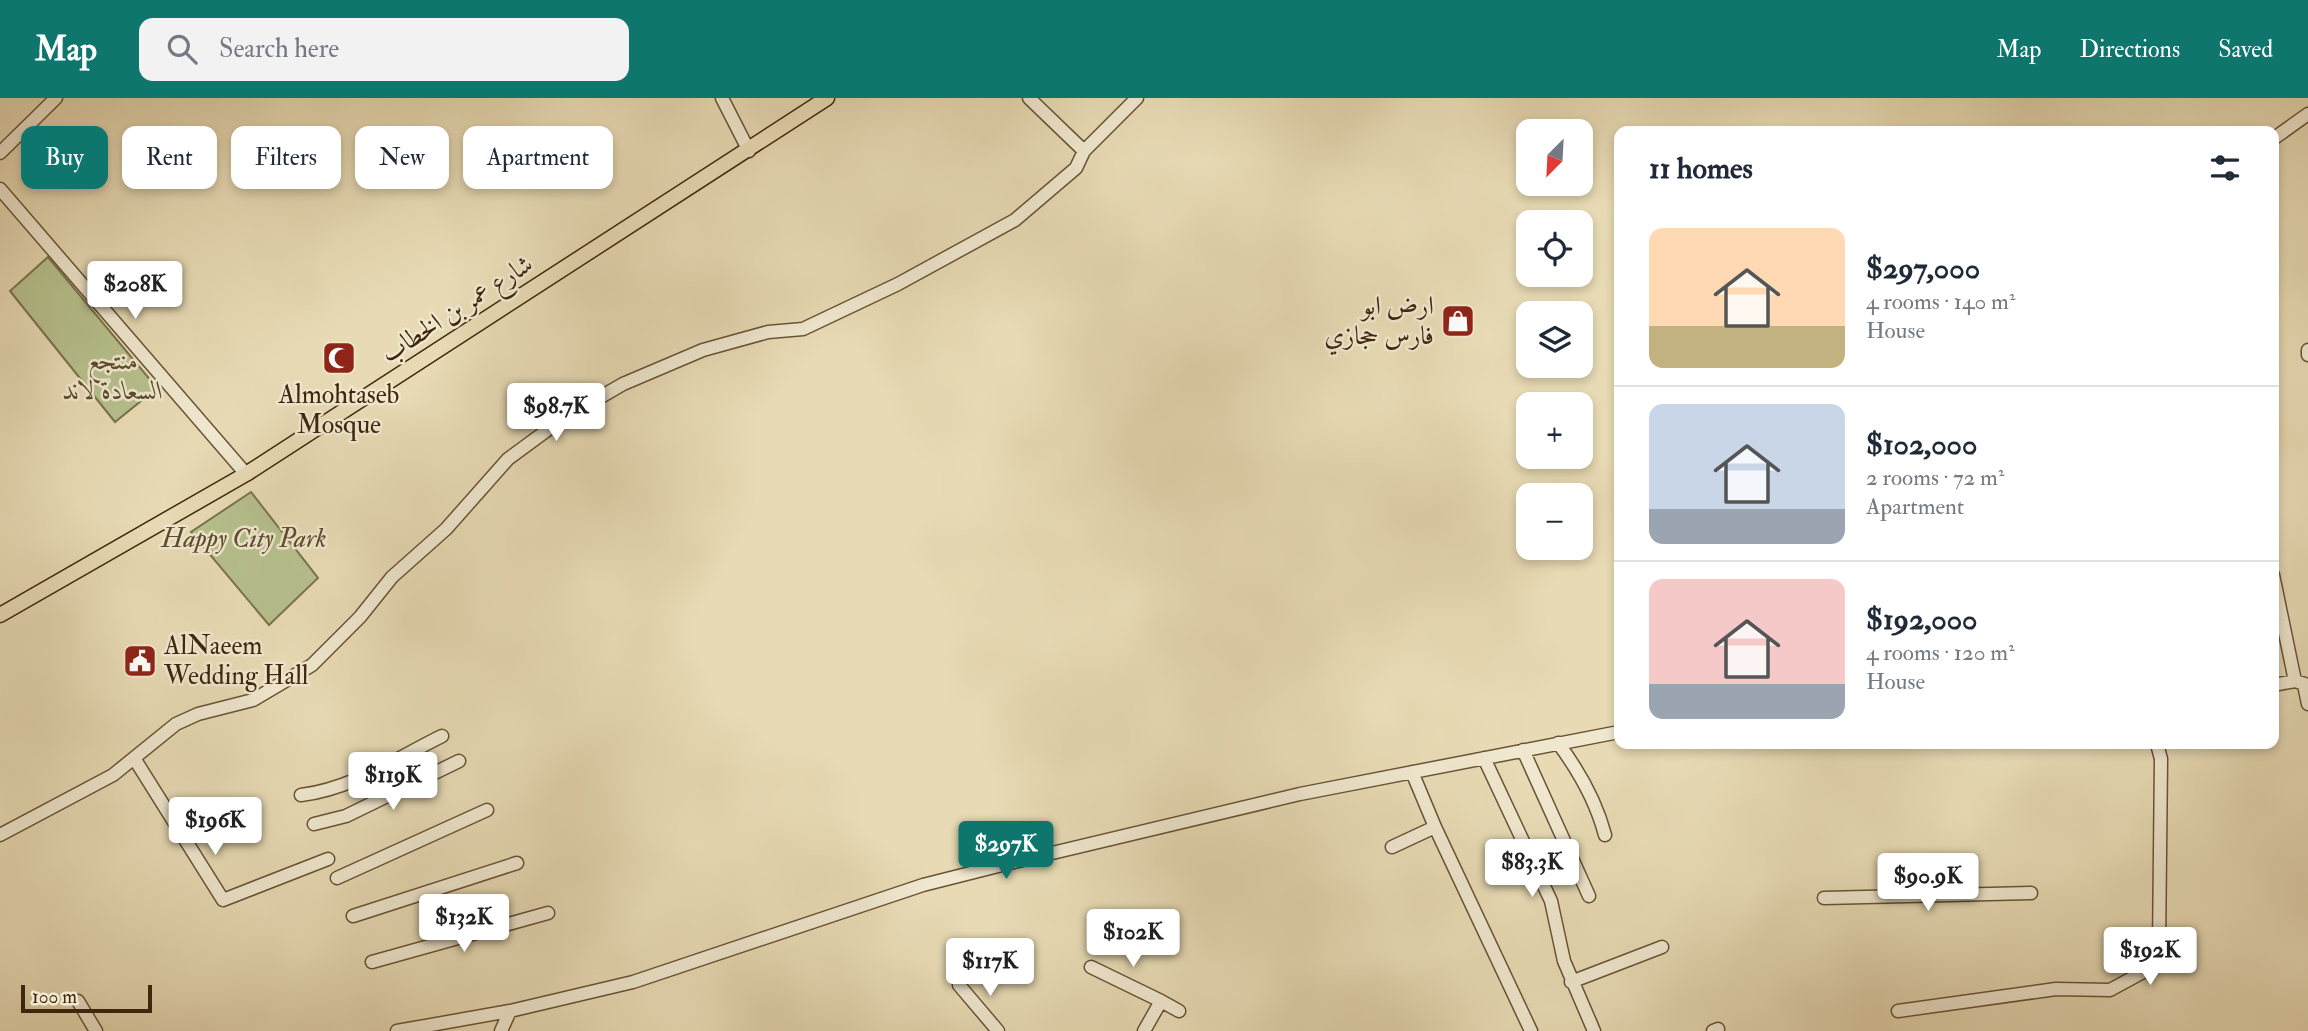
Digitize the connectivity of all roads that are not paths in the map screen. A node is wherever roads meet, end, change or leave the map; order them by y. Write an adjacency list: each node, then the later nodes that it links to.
1 (56, 98): 10 (street)
2 (722, 98): 8 (street)
3 (827, 98): 8 (main road, شارع عمر بن الخطاب)
4 (1029, 98): 9 (street)
5 (1136, 98): 9 (street)
6 (2308, 114): 7 (street)
7 (2279, 135)
8 (749, 151): 12 (main road, شارع عمر بن الخطاب)
9 (1084, 151): 23 (street)
10 (0, 153)
11 (0, 189): 12 (street)
12 (246, 474): 14 (main road, شارع عمر بن الخطاب)
13 (2279, 598): 15 (street)
14 (0, 615)
15 (2302, 684): 16 (street); 17 (street)
16 (2279, 685)
17 (2308, 704)
18 (1614, 733): 20 (street)
19 (442, 736): 27 (street)
20 (1558, 743): 22 (street); 32 (street)
21 (2159, 749): 51 (street)
22 (1523, 750): 24 (street); 38 (street)
23 (134, 758): 31 (street); 34 (street)
24 (1484, 758): 26 (street); 45 (street)
25 (459, 761): 29 (street)
26 (1412, 772): 30 (street); 49 (street)
27 (302, 794)
28 (487, 810): 36 (street)
29 (314, 824)
30 (1435, 827): 33 (street); 57 (street)
31 (0, 835)
32 (1605, 835)
33 (1392, 847)
34 (328, 859)
35 (517, 863): 41 (street)
36 (337, 878)
37 (2031, 893): 39 (street)
38 (1589, 896)
39 (1825, 898)
40 (548, 913): 43 (street)
41 (353, 916)
42 (1662, 947): 45 (street)
43 (372, 962)
44 (1091, 967): 48 (street)
45 (1571, 982): 58 (street)
46 (959, 985): 55 (street)
47 (78, 1001): 52 (street)
48 (1161, 1001): 50 (street); 56 (street)
49 (510, 1011): 53 (street); 54 (street)
50 (1179, 1011)
51 (1898, 1012)
52 (96, 1031)
53 (397, 1031)
54 (501, 1031)
55 (998, 1031)
56 (1144, 1031)
57 (1531, 1031)
58 (1594, 1031)

